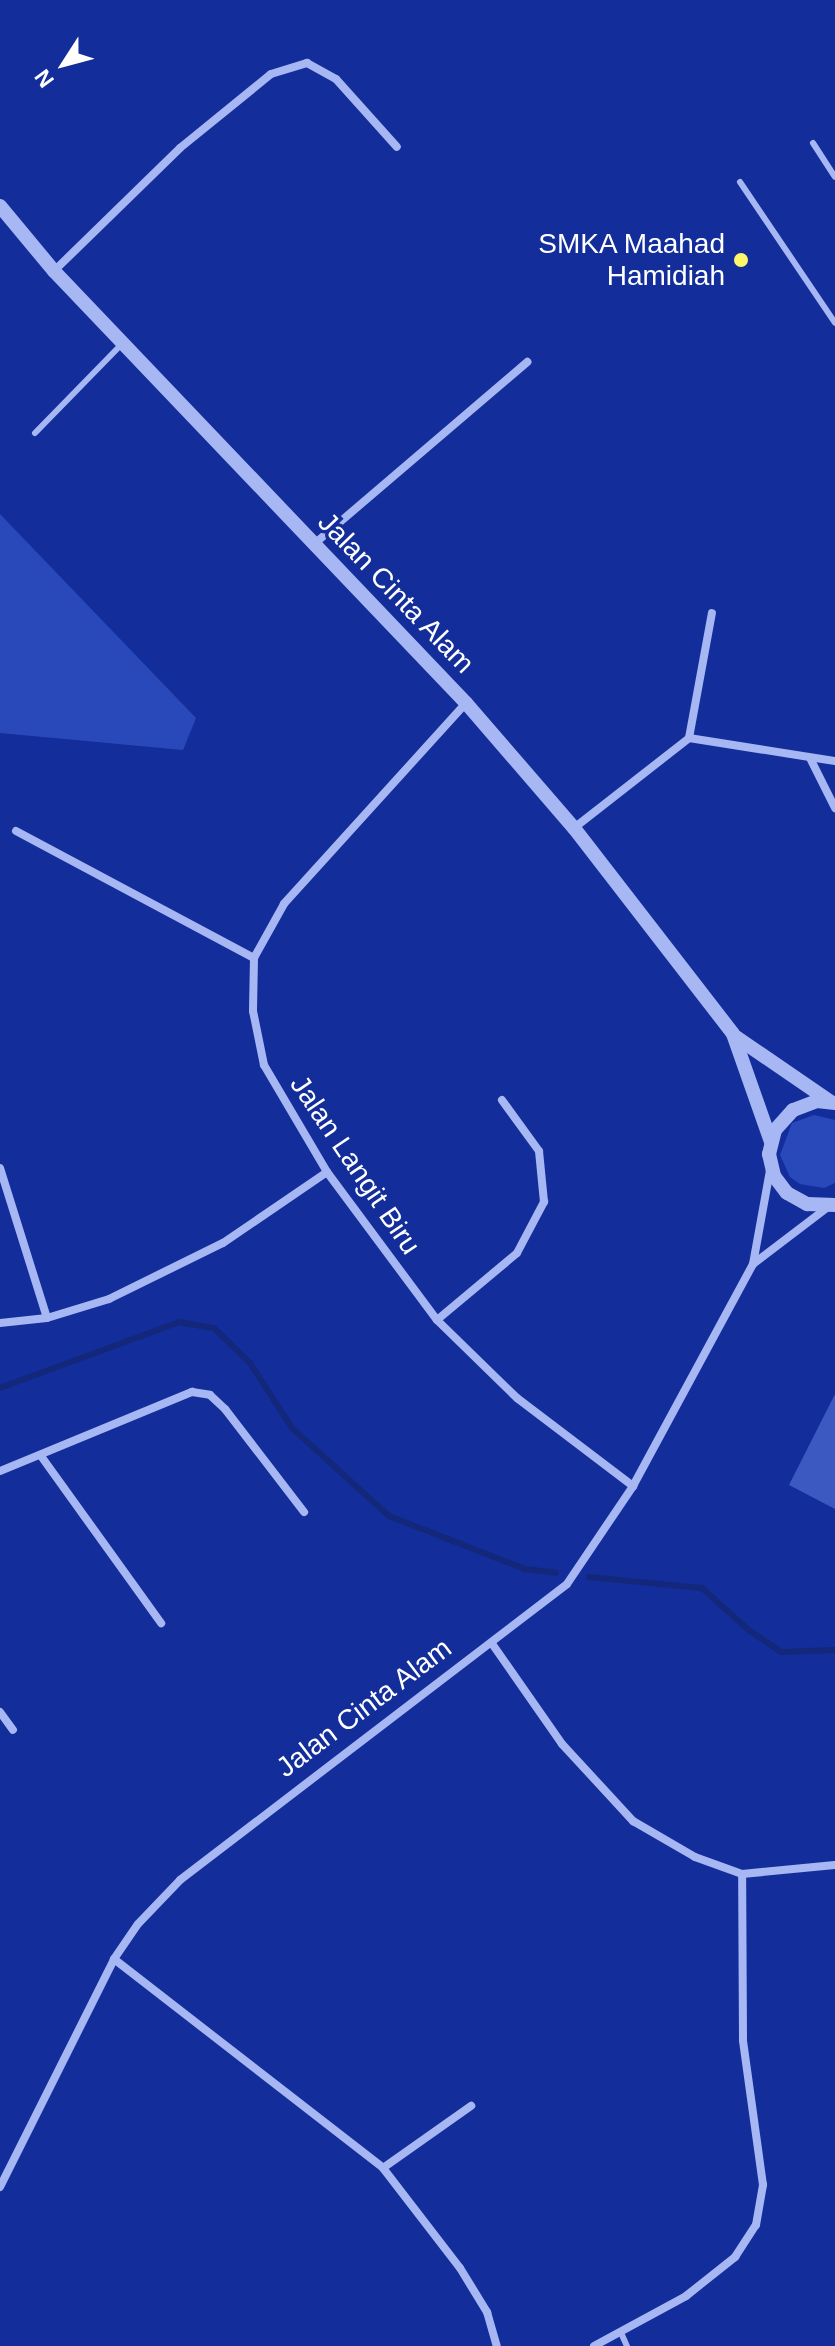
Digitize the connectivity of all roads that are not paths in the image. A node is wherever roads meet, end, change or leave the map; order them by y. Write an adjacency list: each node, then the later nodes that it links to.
1 (813, 143): 3 (lane)
2 (397, 147): 6 (street)
3 (835, 177)
4 (740, 182): 7 (lane)
5 (0, 206): 6 (street, Jalan Cinta Alam)
6 (54, 271): 8 (street, Jalan Cinta Alam)
7 (835, 323)
8 (123, 344): 10 (lane); 11 (street, Jalan Cinta Alam)
9 (527, 362): 11 (street)
10 (35, 433)
11 (312, 545): 13 (street, Jalan Cinta Alam)
12 (712, 613): 14 (street)
13 (466, 703): 18 (street, Jalan Cinta Alam); 20 (street, Jalan Langit Biru)
14 (689, 738): 15 (street); 18 (street)
15 (811, 760): 16 (street); 17 (street)
16 (835, 761)
17 (835, 808)
18 (574, 828): 21 (street, Jalan Cinta Alam)
19 (16, 831): 20 (street)
20 (254, 958): 27 (street, Jalan Langit Biru)
21 (733, 1034): 23 (street, Jalan Cinta Alam); 24 (street, Jalan Cinta Alam)
22 (502, 1100): 31 (street)
23 (833, 1103): 24 (street)
24 (771, 1142): 25 (street)
25 (770, 1165): 28 (street); 29 (street, Jalan Cinta Alam)
26 (0, 1168): 30 (street)
27 (327, 1172): 30 (street); 31 (street, Jalan Langit Biru)
28 (832, 1205): 29 (street, Jalan Cinta Alam)
29 (753, 1264): 35 (street, Jalan Cinta Alam)
30 (47, 1318): 32 (street)
31 (437, 1320): 35 (street, Jalan Langit Biru)
32 (0, 1323)
33 (41, 1456): 34 (street); 36 (street); 37 (street)
34 (0, 1471)
35 (633, 1486): 38 (street, Jalan Cinta Alam)
36 (304, 1512)
37 (161, 1623)
38 (493, 1645): 42 (street); 43 (street, Jalan Cinta Alam)
39 (0, 1712): 40 (street)
40 (13, 1730)
41 (835, 1865): 42 (street)
42 (742, 1874): 47 (street)
43 (114, 1959): 45 (street); 46 (street, Jalan Cinta Alam)
44 (471, 2106): 45 (street)
45 (383, 2168): 48 (street)
46 (0, 2187)
47 (622, 2335): 49 (street); 50 (lane)
48 (497, 2346)
49 (594, 2346)
50 (627, 2346)

